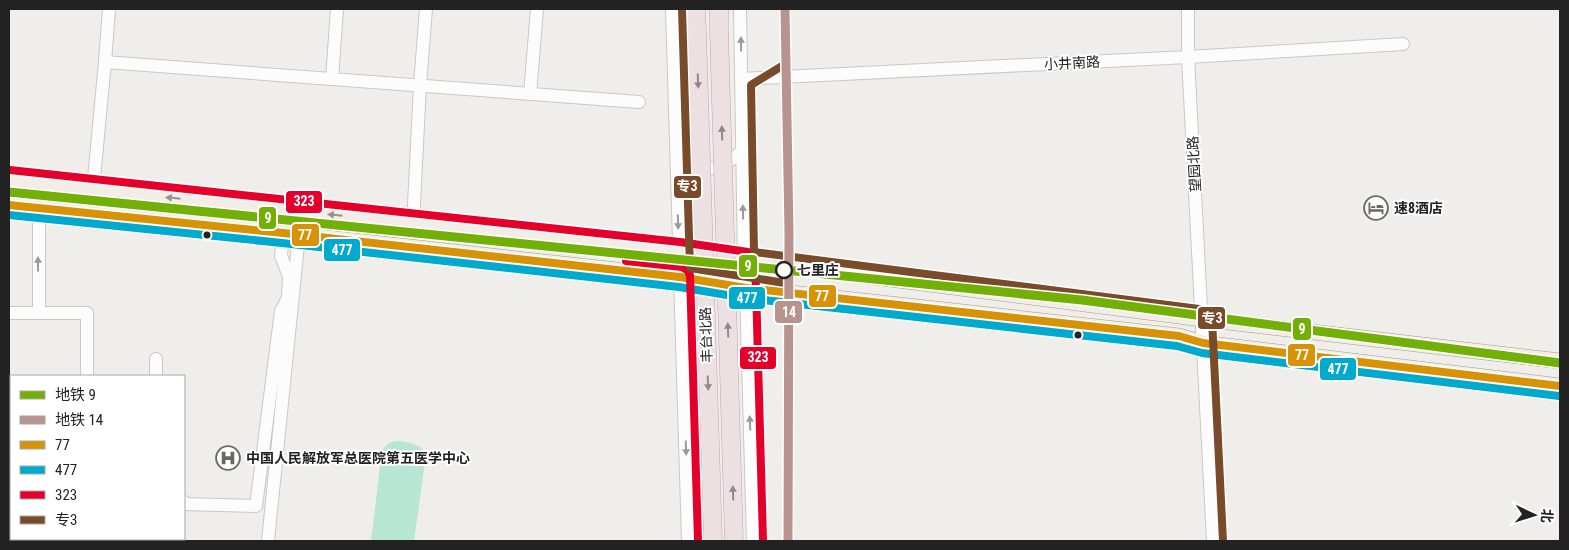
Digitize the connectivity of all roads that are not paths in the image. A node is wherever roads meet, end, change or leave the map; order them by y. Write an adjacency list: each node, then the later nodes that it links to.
1 (109, 9): 12 (street)
2 (337, 9): 13 (street)
3 (426, 9): 15 (street)
4 (537, 9): 16 (street)
5 (672, 9): 18 (street, 丰台北路)
6 (696, 9): 44 (highway, 丰台北路, one-way to 44, bridge)
7 (719, 9): 45 (highway, 丰台北路, one-way to 7, bridge)
8 (740, 9): 14 (street, one-way to 8)
9 (1188, 9): 11 (street, 望园北路)
10 (1403, 44): 11 (street, 小井南路)
11 (1188, 57): 14 (street, 小井南路); 34 (street, 望园北路)
12 (106, 62): 13 (street); 22 (street)
13 (332, 79): 15 (street)
14 (741, 79): 19 (street)
15 (420, 85): 16 (street); 25 (street)
16 (530, 94): 17 (street)
17 (639, 102)
18 (676, 124): 19 (street); 28 (street, 丰台北路, one-way to 28)
19 (742, 151): 29 (street, one-way to 19)
20 (9, 180): 21 (main road)
21 (39, 183): 22 (main road); 24 (street)
22 (93, 189): 25 (main road, one-way to 22)
23 (9, 205): 24 (main road)
24 (38, 208): 26 (main road); 32 (street, one-way to 24)
25 (413, 224): 28 (main road)
26 (283, 233): 27 (main road); 41 (street)
27 (299, 235): 30 (main road); 42 (street)
28 (679, 252): 29 (main road); 30 (street, 丰台北路)
29 (744, 261): 31 (street); 34 (main road)
30 (680, 277): 31 (main road); 43 (street, 丰台北路, one-way to 43)
31 (746, 288): 35 (main road); 46 (street, one-way to 31)
32 (39, 313): 33 (street); 38 (street)
33 (9, 314)
34 (1202, 319): 35 (street, 望园北路); 37 (main road)
35 (1203, 343): 40 (main road); 47 (street, 望园北路)
36 (156, 359): 39 (street)
37 (1560, 361)
38 (87, 375)
39 (156, 375)
40 (1560, 386)
41 (185, 504)
42 (268, 541)
43 (688, 541)
44 (713, 541)
45 (734, 541)
46 (754, 541)
47 (1213, 541)

